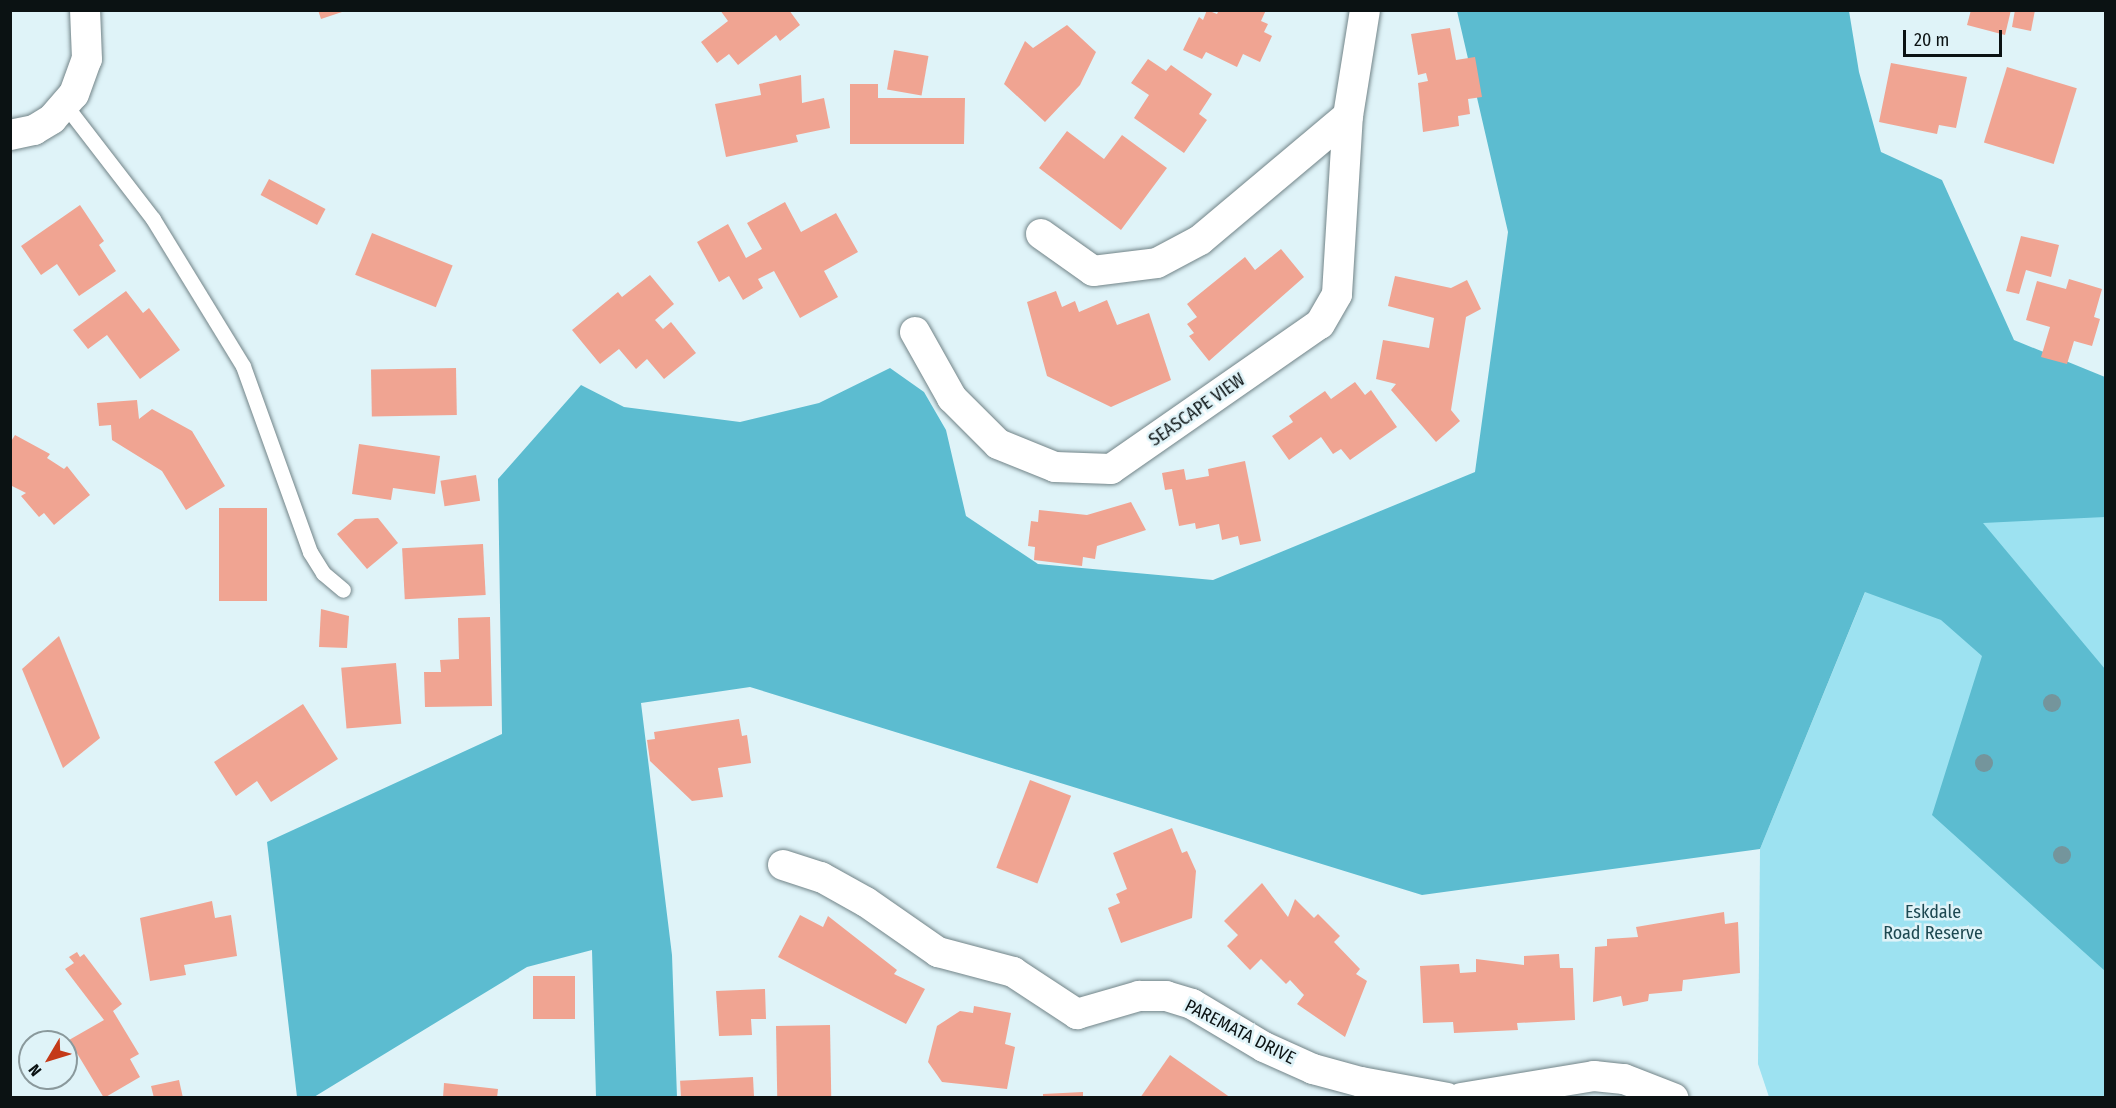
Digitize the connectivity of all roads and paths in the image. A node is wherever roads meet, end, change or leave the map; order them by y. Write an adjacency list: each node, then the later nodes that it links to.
1 (85, 10): 3 (street)
2 (1365, 10): 4 (street, SEASCAPE VIEW)
3 (66, 106): 5 (street); 8 (lane)
4 (1348, 116): 6 (street); 7 (street, SEASCAPE VIEW)
5 (10, 135)
6 (1041, 234)
7 (915, 332)
8 (343, 590)
9 (783, 865): 10 (street, PAREMATA DRIVE)
10 (1447, 1098)
11 (1461, 1098): 12 (street)
12 (1673, 1098)

